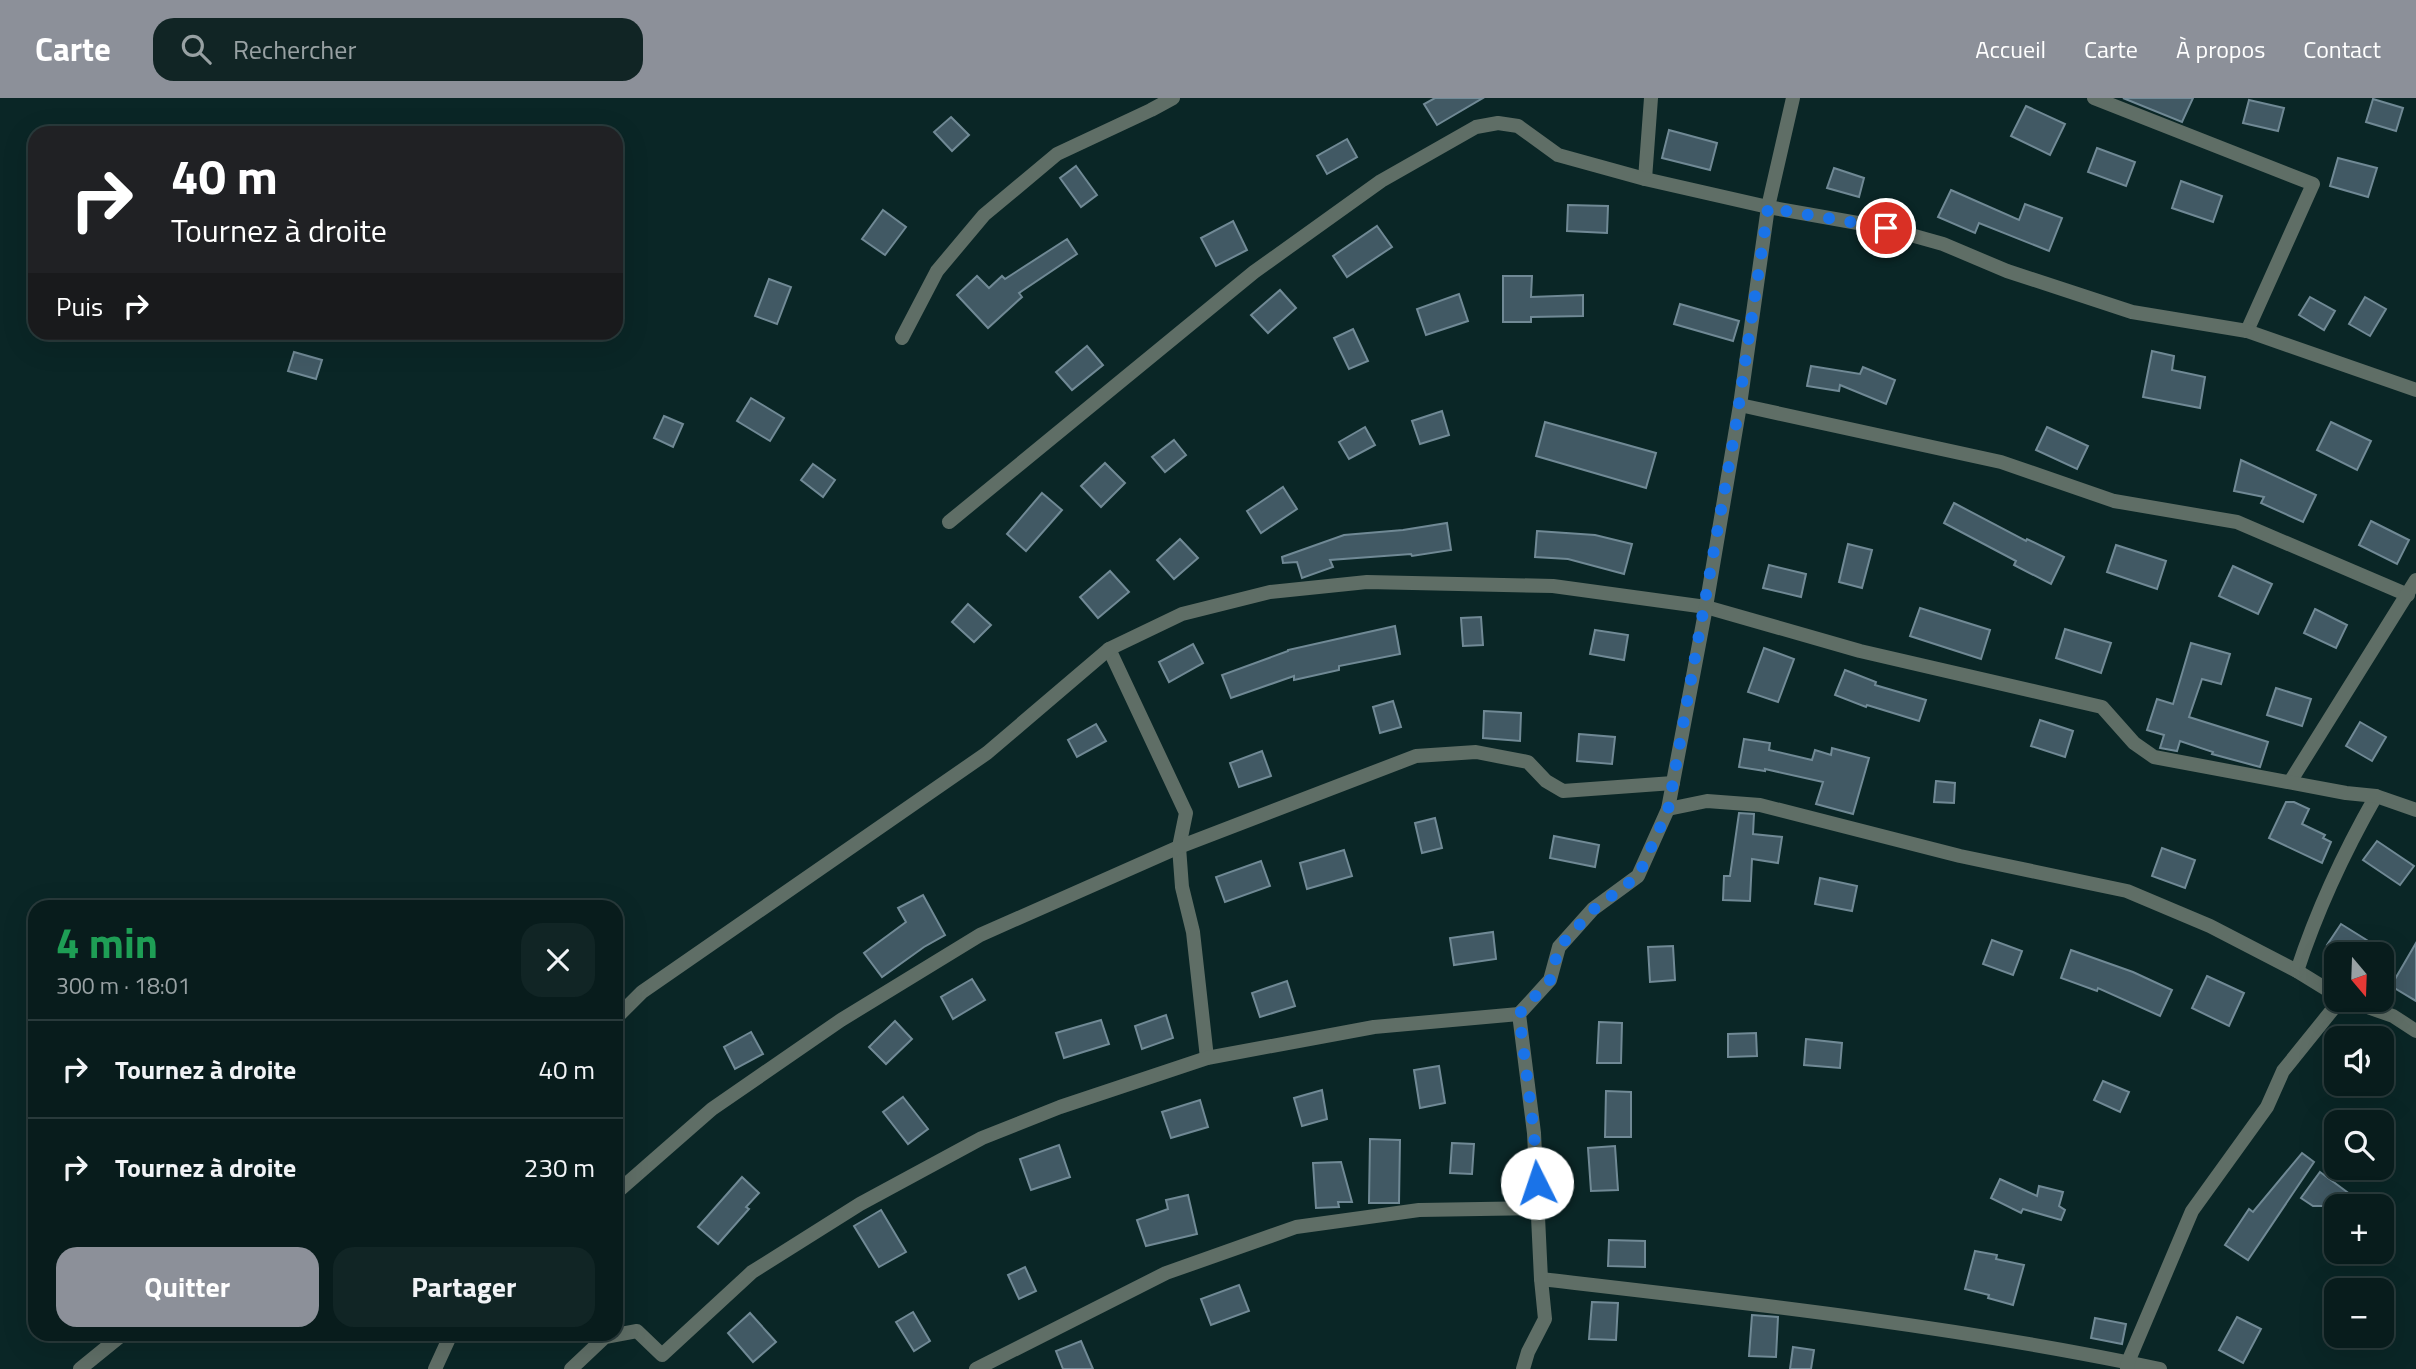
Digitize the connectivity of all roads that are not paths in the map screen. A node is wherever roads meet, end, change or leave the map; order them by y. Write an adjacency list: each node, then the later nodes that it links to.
1 (1173, 98): 8 (street)
2 (1651, 98): 5 (street)
3 (1793, 98): 6 (street)
4 (2094, 98): 7 (street)
5 (1645, 178): 6 (street); 11 (street)
6 (1768, 208): 7 (street); 10 (street)
7 (2247, 331): 9 (street)
8 (902, 338)
9 (2416, 390)
10 (1740, 405): 13 (street); 14 (street)
11 (949, 522)
12 (2416, 580): 13 (street)
13 (2408, 595): 16 (street)
14 (1706, 607): 15 (street); 16 (street); 17 (street)
15 (1109, 649): 21 (street); 24 (street)
16 (2290, 782): 18 (street)
17 (1673, 783): 19 (street); 21 (street)
18 (2376, 796): 20 (street); 22 (street)
19 (1668, 810): 22 (street); 27 (street)
20 (2416, 810)
21 (1179, 847): 29 (street); 30 (street)
22 (2297, 971): 23 (street)
23 (2324, 988)
24 (623, 1011)
25 (2332, 1012): 37 (street)
26 (2381, 1012): 28 (street)
27 (1519, 1014): 29 (street); 31 (street)
28 (2416, 1031)
29 (1207, 1058): 33 (street)
30 (623, 1187)
31 (1539, 1208): 32 (street); 41 (street)
32 (1541, 1279): 37 (street); 42 (street)
33 (623, 1334)
34 (114, 1341): 38 (street)
35 (449, 1341): 39 (street)
36 (602, 1341): 40 (street)
37 (2128, 1366): 43 (street)
38 (80, 1369)
39 (435, 1369)
40 (571, 1369)
41 (976, 1369)
42 (1523, 1369)
43 (2160, 1369)

